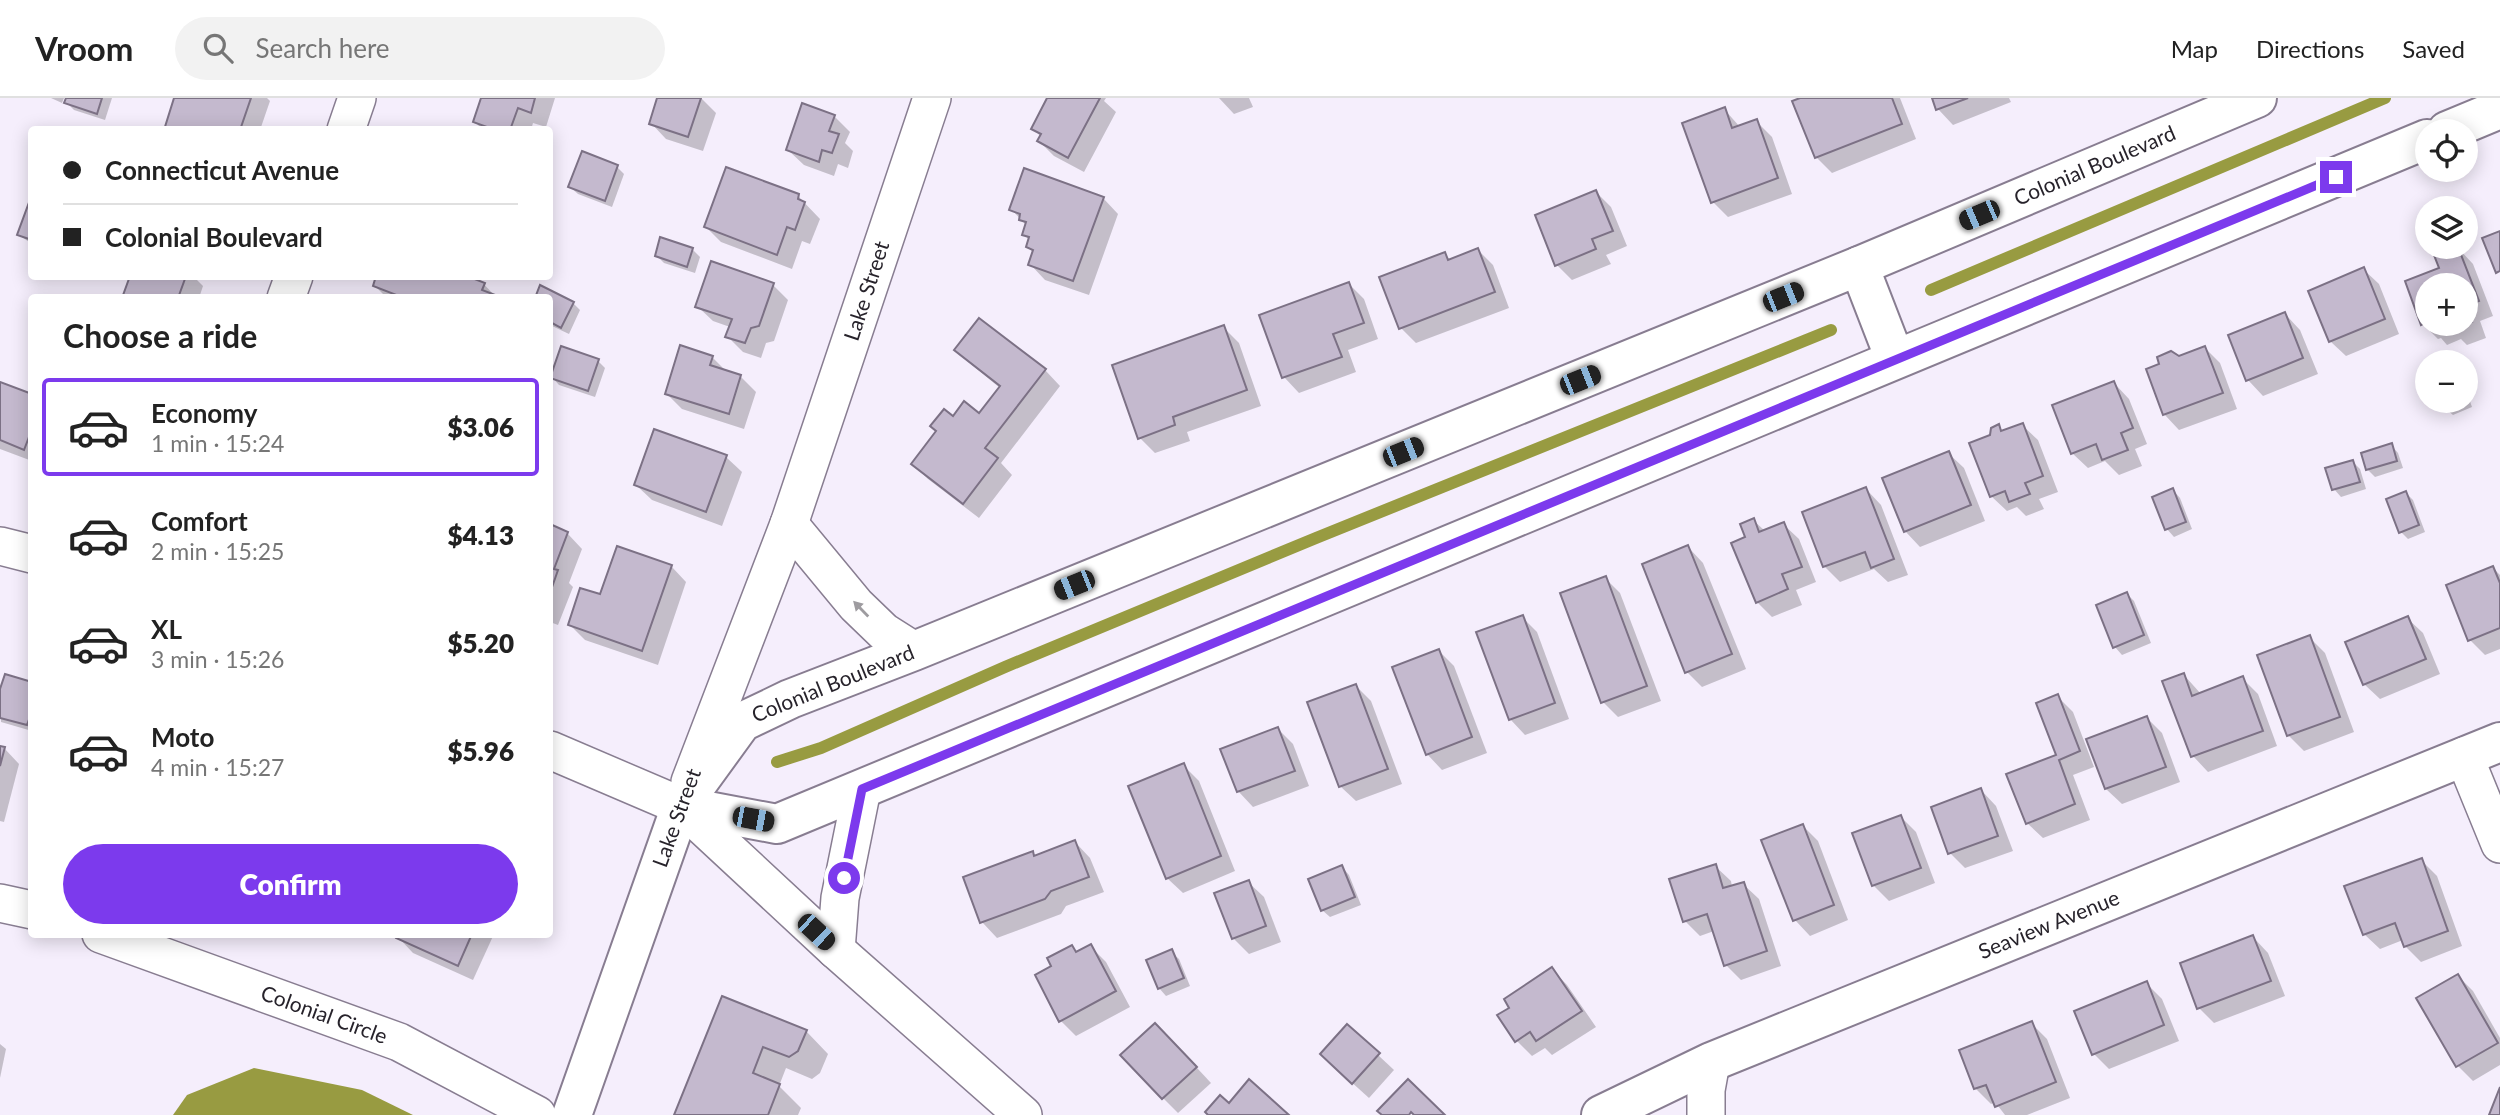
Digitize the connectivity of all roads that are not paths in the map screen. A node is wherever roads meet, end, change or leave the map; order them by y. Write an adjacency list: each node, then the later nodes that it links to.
1 (357, 98): 6 (street)
2 (932, 98): 10 (street, Lake Street)
3 (2257, 98): 8 (street, Colonial Boulevard)
4 (2500, 109): 5 (street)
5 (2476, 119)
6 (347, 126)
7 (2415, 144): 9 (street)
8 (1859, 266): 9 (street); 13 (street, Colonial Boulevard)
9 (1895, 359): 17 (street)
10 (789, 524): 13 (street, one-way to 10); 18 (street, Lake Street)
11 (0, 546): 12 (street)
12 (28, 553)
13 (914, 651): 18 (street, Colonial Boulevard)
14 (2500, 741): 16 (street, Seaview Avenue)
15 (553, 751): 18 (street)
16 (2465, 756): 19 (street); 24 (street, Seaview Avenue)
17 (862, 789): 18 (street); 23 (street)
18 (681, 806): 23 (street); 26 (street, Lake Street)
19 (2500, 844)
20 (0, 903): 21 (street)
21 (28, 909)
22 (112, 938): 25 (street, Colonial Circle)
23 (836, 950): 27 (street)
24 (1711, 1062): 28 (street, Seaview Avenue); 29 (street)
25 (537, 1115)
26 (572, 1115)
27 (1023, 1115)
28 (1601, 1115)
29 (1706, 1115)

